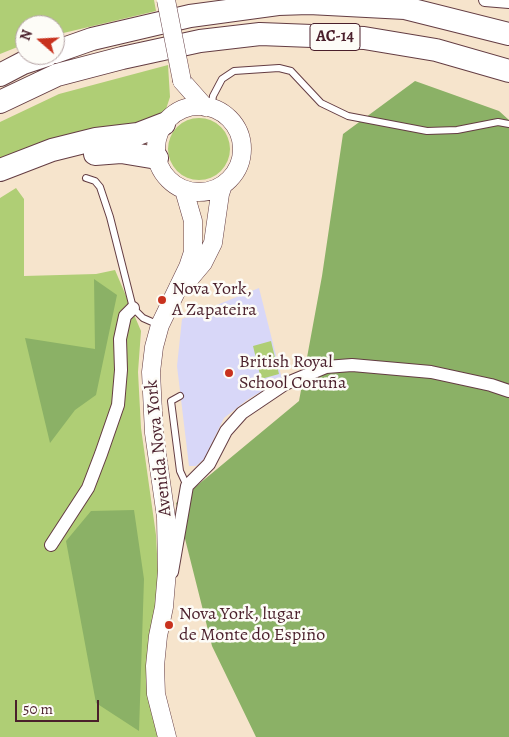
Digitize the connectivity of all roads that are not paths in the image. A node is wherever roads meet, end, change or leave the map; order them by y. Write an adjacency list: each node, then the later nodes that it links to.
1 (166, 0): 13 (street, bridge)
2 (486, 0): 3 (street)
3 (509, 2)
4 (509, 34): 5 (highway, AC-14)
5 (92, 40): 6 (highway); 7 (highway, AC-14)
6 (65, 44)
7 (65, 49)
8 (15, 58): 9 (highway)
9 (0, 64)
10 (19, 65): 12 (highway)
11 (509, 71): 14 (highway, AC-14)
12 (0, 75)
13 (182, 80): 15 (street); 16 (street)
14 (0, 102)
15 (208, 108): 16 (street); 17 (lane); 21 (street)
16 (171, 118): 18 (street); 19 (highway)
17 (509, 124)
18 (157, 158): 22 (highway); 23 (street)
19 (0, 170)
20 (86, 178): 25 (lane)
21 (223, 185): 23 (street); 24 (street, Avenida Nova York)
22 (0, 186)
23 (184, 190): 24 (street, Avenida Nova York)
24 (176, 293): 26 (street, Avenida Nova York)
25 (133, 308): 26 (lane); 30 (street)
26 (160, 325): 31 (street, Avenida Nova York)
27 (509, 391): 29 (street)
28 (180, 396): 29 (lane)
29 (187, 486): 31 (street, Avenida Nova York)
30 (51, 544)
31 (164, 607): 32 (street, Avenida Nova York)
32 (167, 737)

